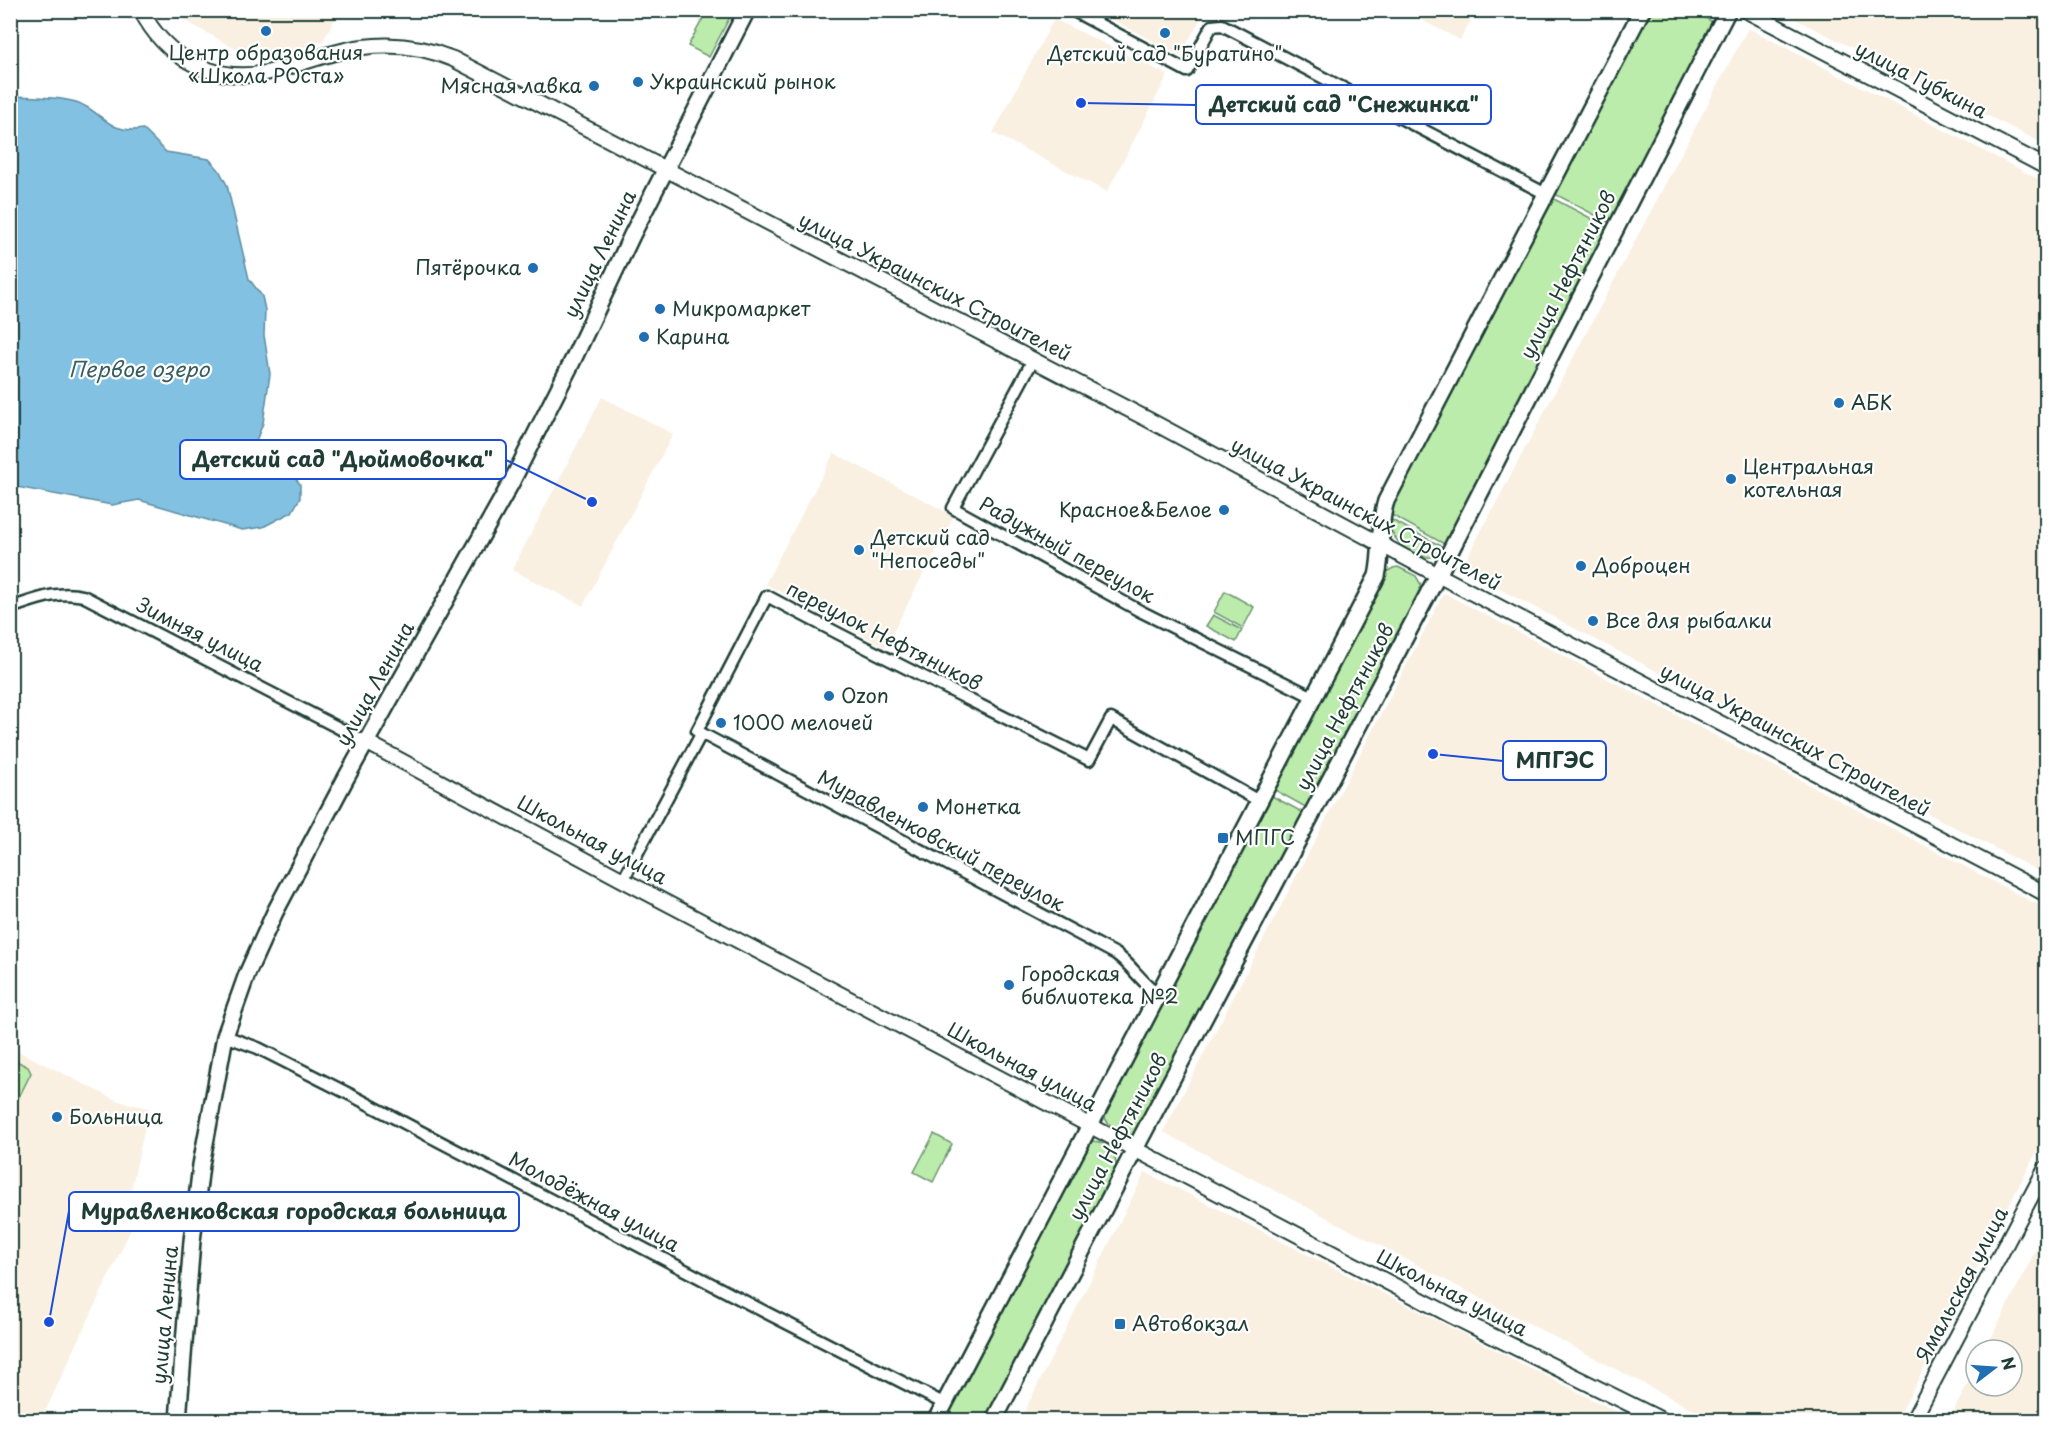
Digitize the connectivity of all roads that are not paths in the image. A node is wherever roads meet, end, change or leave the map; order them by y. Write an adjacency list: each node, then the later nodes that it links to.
1 (141, 10): 8 (street, улица Украинских Строителей)
2 (747, 10): 8 (main road, улица Ленина)
3 (1072, 10): 9 (street)
4 (1642, 10): 9 (main road, улица Нефтяников)
5 (1728, 10): 12 (main road, улица Нефтяников)
6 (1745, 10): 7 (street, улица Губкина)
7 (2046, 166)
8 (665, 170): 10 (street, улица Украинских Строителей); 16 (main road, улица Ленина)
9 (1546, 194): 11 (main road, улица Нефтяников)
10 (1033, 360): 11 (street, улица Украинских Строителей); 14 (street, Радужный переулок)
11 (1381, 544): 12 (street, улица Украинских Строителей); 14 (main road, улица Нефтяников)
12 (1438, 575): 19 (street, улица Украинских Строителей); 23 (main road, улица Нефтяников)
13 (10, 608): 16 (street, Зимняя улица)
14 (1313, 697): 17 (main road, улица Нефтяников)
15 (699, 733): 17 (street, переулок Нефтяников); 18 (street, переулок Нефтяников); 20 (street, Муравленковский переулок)
16 (366, 742): 18 (street, Школьная улица); 21 (main road, улица Ленина)
17 (1259, 801): 20 (main road, улица Нефтяников)
18 (623, 880): 22 (street, Школьная улица)
19 (2046, 894)
20 (1159, 994): 22 (main road, улица Нефтяников)
21 (225, 1036): 25 (street, Молодёжная улица); 26 (main road, улица Ленина)
22 (1090, 1125): 23 (street, Школьная улица); 25 (main road, улица Нефтяников)
23 (1135, 1149): 28 (main road, улица Нефтяников); 29 (street, Школьная улица)
24 (2046, 1168): 30 (street, Ямальская улица)
25 (945, 1404): 27 (main road, улица Нефтяников)
26 (178, 1420)
27 (936, 1420)
28 (994, 1420)
29 (1662, 1420)
30 (1913, 1420)

